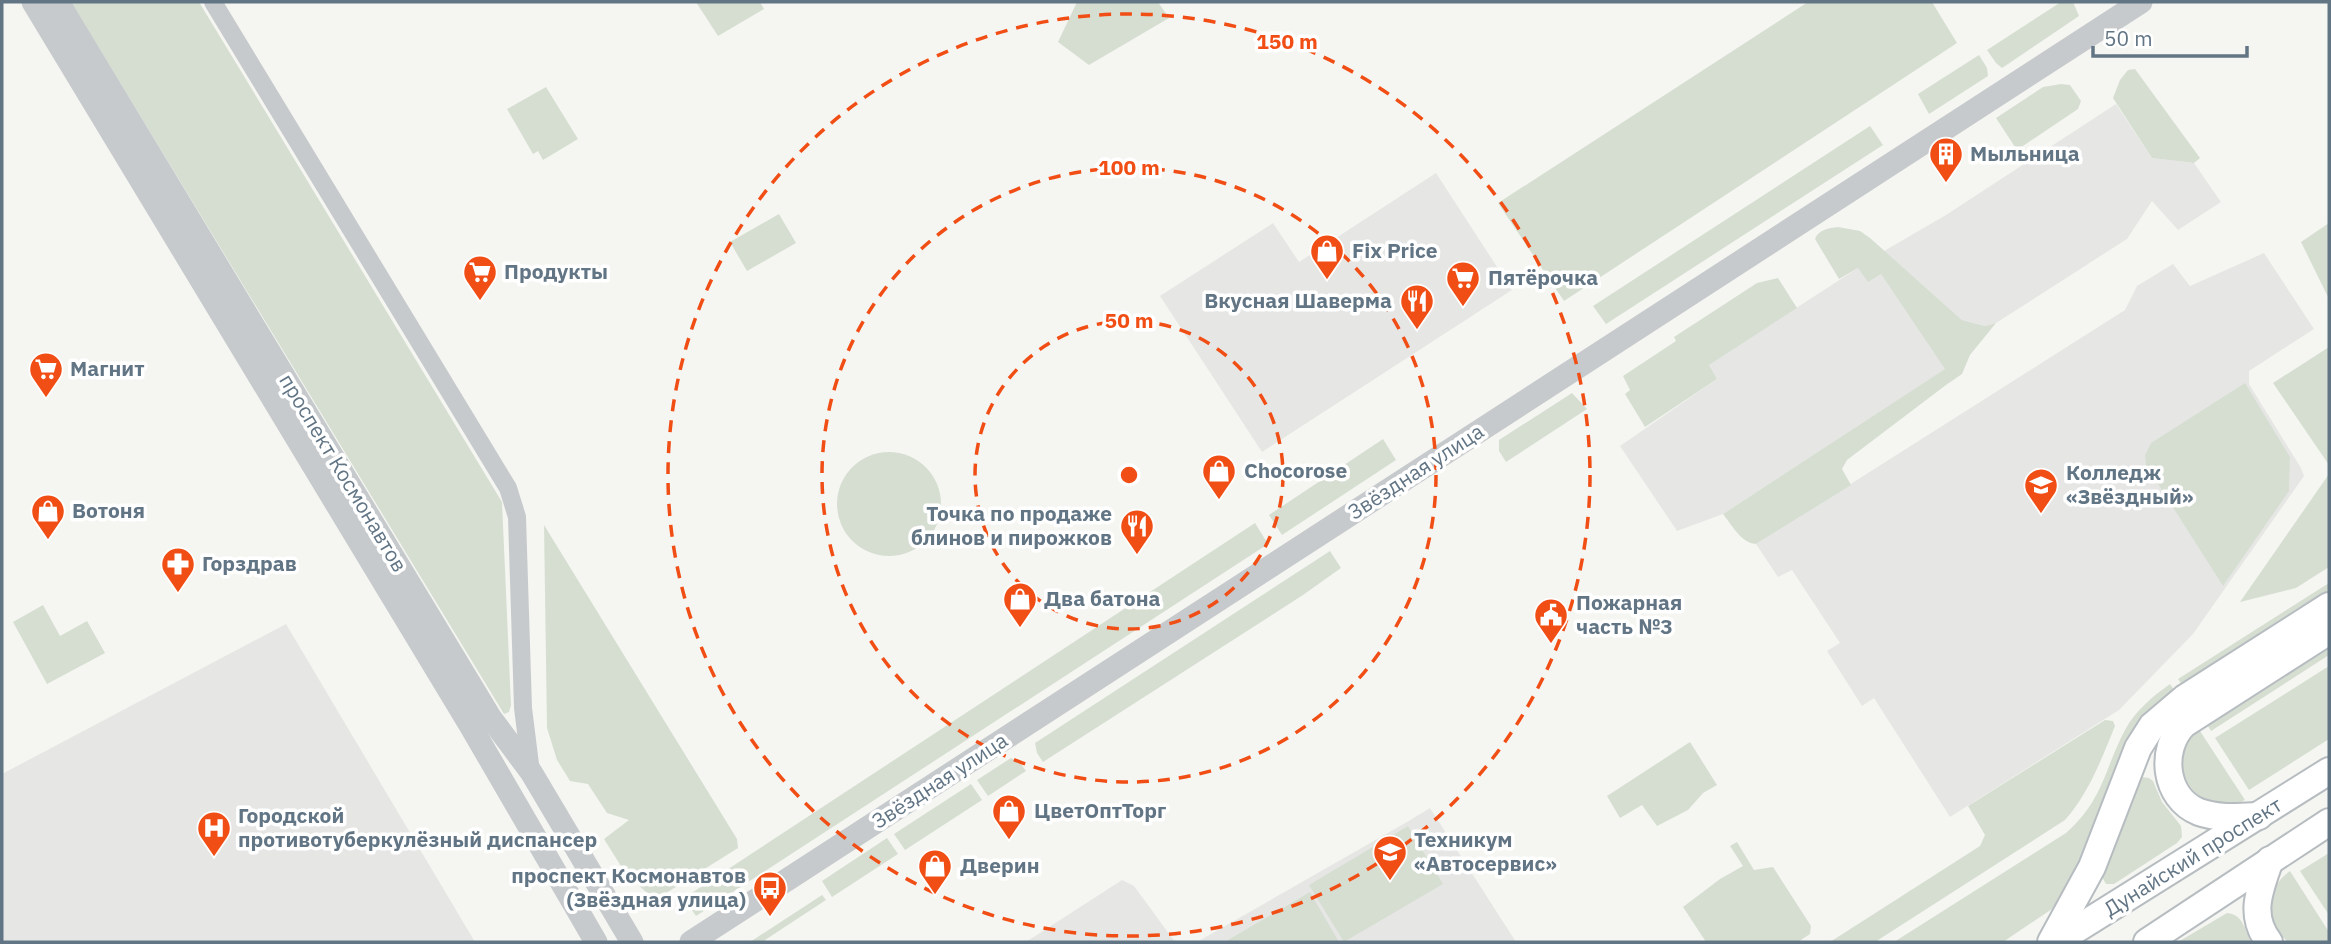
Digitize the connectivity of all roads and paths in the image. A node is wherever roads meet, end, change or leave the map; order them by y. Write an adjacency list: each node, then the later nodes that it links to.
1 (33, 2): 12 (street, проспект Космонавтов)
2 (58, 2): 8 (street, проспект Космонавтов)
3 (213, 2): 8 (street)
4 (2141, 2): 14 (street, Звёздная улица)
5 (2329, 606): 15 (main road)
6 (2329, 631): 9 (main road)
7 (2329, 771): 9 (main road, Дунайский проспект)
8 (531, 772): 13 (street, проспект Космонавтов)
9 (2259, 816): 16 (main road, Дунайский проспект)
10 (2329, 822): 11 (main road, Дунайский проспект)
11 (2270, 860): 17 (main road, Дунайский проспект); 18 (main road)
12 (596, 942)
13 (632, 942)
14 (691, 942)
15 (2051, 942)
16 (2056, 942)
17 (2147, 942)
18 (2269, 942)

